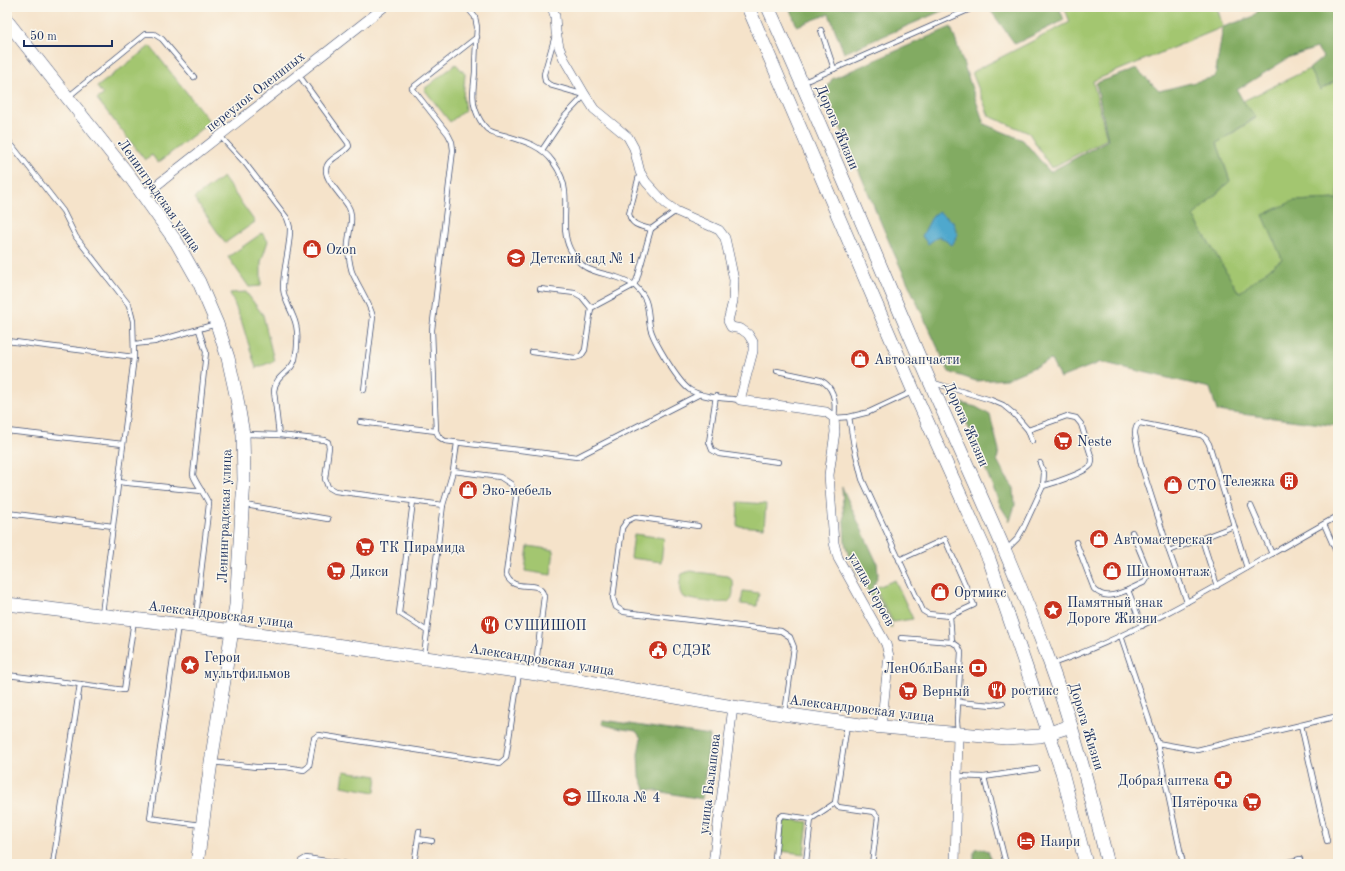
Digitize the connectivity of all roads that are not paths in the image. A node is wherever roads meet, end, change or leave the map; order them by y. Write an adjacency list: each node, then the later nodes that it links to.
1 (384, 7): 12 (street, переулок Олениных)
2 (467, 7): 10 (lane)
3 (552, 7): 9 (street)
4 (748, 7): 36 (street)
5 (768, 7): 14 (street, Дорога Жизни)
6 (975, 7): 11 (lane)
7 (7, 21): 16 (street, Ленинградская улица)
8 (820, 30): 11 (lane)
9 (556, 32): 15 (street); 15 (lane)
10 (477, 37): 19 (lane); 45 (lane)
11 (834, 69): 14 (lane)
12 (298, 74): 17 (street, переулок Олениных); 35 (lane)
13 (194, 77): 16 (lane)
14 (802, 83): 34 (street, Дорога Жизни)
15 (585, 95): 19 (lane); 20 (street)
16 (67, 98): 21 (street, Ленинградская улица)
17 (220, 136): 21 (street, переулок Олениных); 47 (lane)
18 (7, 139): 30 (lane)
19 (542, 150): 24 (lane)
20 (640, 172): 22 (street); 23 (lane)
21 (143, 196): 27 (street, Ленинградская улица)
22 (676, 211): 23 (lane); 39 (street)
23 (651, 229): 24 (lane)
24 (634, 285): 26 (lane); 37 (lane)
25 (540, 289): 26 (lane)
26 (590, 308): 31 (lane)
27 (217, 324): 28 (lane); 46 (street, Ленинградская улица)
28 (199, 330): 30 (lane); 56 (lane)
29 (7, 341): 32 (lane)
30 (134, 344): 32 (lane)
31 (532, 352)
32 (134, 357): 50 (lane)
33 (777, 371): 41 (lane)
34 (931, 382): 43 (lane); 71 (street, Дорога Жизни)
35 (364, 390)
36 (914, 392): 40 (lane); 107 (street)
37 (700, 394): 38 (lane); 49 (lane)
38 (716, 396): 39 (lane); 51 (lane)
39 (740, 400): 41 (street)
40 (849, 417): 41 (lane); 75 (lane)
41 (834, 418): 106 (street, улица Героев)
42 (360, 422): 45 (lane)
43 (1028, 430): 48 (lane); 55 (lane)
44 (7, 431): 50 (lane)
45 (436, 431): 49 (lane)
46 (243, 434): 47 (lane); 58 (street, Ленинградская улица)
47 (279, 434): 57 (lane)
48 (1032, 441)
49 (457, 442): 53 (lane)
50 (123, 444): 54 (lane)
51 (778, 462)
52 (1040, 463): 55 (lane)
53 (453, 471): 59 (lane); 95 (lane)
54 (118, 482): 56 (lane); 65 (lane)
55 (1044, 486): 71 (lane)
56 (202, 491): 86 (lane)
57 (413, 501): 59 (lane); 88 (lane)
58 (243, 504): 63 (lane); 87 (street, Ленинградская улица)
59 (443, 505): 88 (lane)
60 (1251, 506): 73 (lane)
61 (7, 513): 65 (lane)
62 (1338, 516): 64 (lane)
63 (328, 519)
64 (1324, 524): 73 (lane); 74 (lane)
65 (113, 526): 81 (lane)
66 (698, 526): 101 (lane)
67 (1234, 526): 69 (lane); 72 (lane); 76 (lane)
68 (1132, 532): 78 (lane)
69 (1202, 538): 72 (lane); 77 (lane)
70 (1076, 542): 78 (lane)
71 (1005, 551): 93 (street, Дорога Жизни)
72 (1169, 551): 79 (lane)
73 (1272, 554): 76 (lane)
74 (1338, 556)
75 (899, 560): 82 (lane); 82 (lane)
76 (1247, 568): 77 (lane)
77 (1217, 586): 79 (lane)
78 (1128, 590): 85 (lane)
79 (1187, 602): 85 (lane)
80 (7, 604): 81 (street, Александровская улица)
81 (101, 616): 83 (street, Александровская улица)
82 (950, 616): 91 (lane)
83 (134, 620): 84 (street, Александровская улица); 97 (lane)
84 (178, 625): 86 (street, Александровская улица); 116 (lane)
85 (1142, 626): 89 (lane)
86 (194, 627): 87 (street, Александровская улица)
87 (232, 631): 92 (street, Александровская улица); 110 (street, Ленинградская улица)
88 (427, 631): 92 (lane)
89 (1121, 636): 93 (lane); 109 (lane)
90 (901, 638): 91 (lane)
91 (952, 642): 98 (lane)
92 (424, 658): 94 (street, Александровская улица)
93 (1051, 665): 105 (street, Дорога Жизни)
94 (520, 672): 95 (street, Александровская улица); 110 (lane)
95 (535, 674): 100 (street, Александровская улица)
96 (7, 675): 97 (lane)
97 (80, 684): 122 (lane)
98 (958, 702): 99 (lane); 108 (lane)
99 (1003, 703)
100 (733, 707): 101 (street, Александровская улица); 127 (street, улица Балашова)
101 (785, 715): 103 (street, Александровская улица)
102 (1338, 716): 104 (lane)
103 (847, 724): 106 (street, Александровская улица); 114 (lane)
104 (1301, 725): 109 (lane); 120 (lane)
105 (1071, 726): 107 (street, Александровская улица); 134 (street, Дорога Жизни)
106 (881, 727): 108 (street, Александровская улица)
107 (1049, 733): 108 (street, Александровская улица); 133 (street)
108 (958, 735): 112 (street)
109 (1157, 743): 135 (lane)
110 (211, 762): 116 (street, Ленинградская улица)
111 (1037, 769): 113 (lane)
112 (957, 776): 113 (lane); 131 (street)
113 (984, 777): 132 (lane)
114 (835, 802): 115 (lane); 130 (lane)
115 (811, 819): 128 (lane); 129 (lane)
116 (202, 826): 123 (street, Ленинградская улица)
117 (419, 830): 118 (lane)
118 (418, 839): 119 (lane); 126 (lane)
119 (432, 841)
120 (1327, 841)
121 (1300, 859): 136 (lane)
122 (53, 864)
123 (197, 864)
124 (300, 864): 125 (lane)
125 (347, 864)
126 (414, 864)
127 (713, 864)
128 (795, 864)
129 (803, 864)
130 (872, 864)
131 (955, 864)
132 (1006, 864)
133 (1086, 864)
134 (1108, 864)
135 (1183, 864)
136 (1282, 864)

